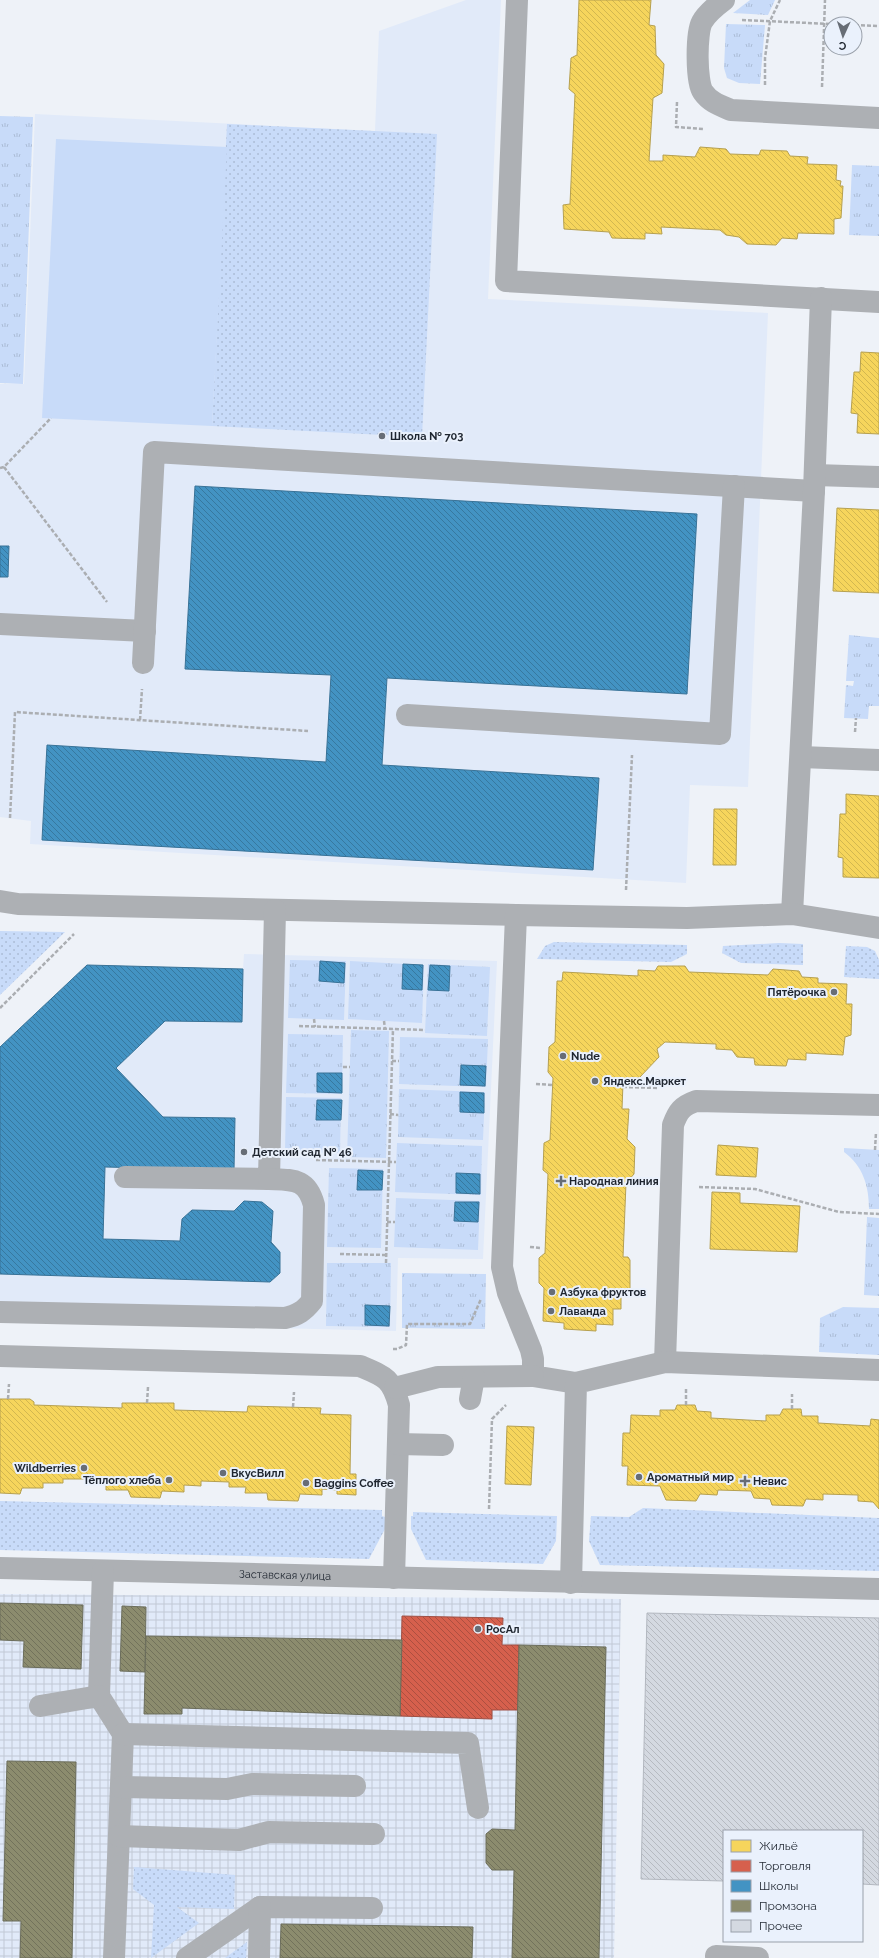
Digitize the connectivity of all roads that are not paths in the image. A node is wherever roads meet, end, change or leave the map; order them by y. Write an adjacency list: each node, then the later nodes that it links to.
1 (517, 0): 4 (street)
2 (724, 0): 3 (street)
3 (879, 118)
4 (821, 298): 5 (street); 7 (street)
5 (879, 302)
6 (879, 477): 7 (street)
7 (815, 483): 8 (street); 13 (street)
8 (734, 486): 10 (street); 12 (street)
9 (0, 624): 10 (street)
10 (137, 631): 11 (street)
11 (143, 663)
12 (407, 715)
13 (801, 757): 14 (street); 17 (street)
14 (879, 760)
15 (0, 901): 16 (street)
16 (275, 910): 18 (street); 21 (street)
17 (792, 914): 18 (street); 19 (street)
18 (516, 915): 27 (street)
19 (879, 928)
20 (879, 1105): 25 (street)
21 (269, 1169): 22 (street); 23 (street)
22 (125, 1177)
23 (0, 1312)
24 (0, 1356): 30 (street)
25 (665, 1362): 26 (street); 29 (street)
26 (879, 1370)
27 (533, 1376): 28 (street); 29 (street)
28 (474, 1377): 30 (street); 31 (street)
29 (576, 1382): 37 (street)
30 (395, 1388): 32 (street)
31 (470, 1399)
32 (398, 1444): 33 (street); 36 (street)
33 (443, 1445)
34 (0, 1568): 35 (street, Заставская улица)
35 (103, 1571): 36 (street, Заставская улица); 39 (street)
36 (394, 1578): 37 (street, Заставская улица)
37 (571, 1583): 38 (street, Заставская улица)
38 (879, 1589)
39 (99, 1696): 40 (street); 41 (street)
40 (40, 1706)
41 (123, 1734): 43 (street); 44 (street)
42 (355, 1786): 43 (street)
43 (121, 1787): 46 (street)
44 (478, 1808)
45 (374, 1834): 46 (street)
46 (119, 1836): 50 (street)
47 (260, 1907): 48 (street); 51 (street); 52 (street)
48 (372, 1908)
49 (716, 1956): 53 (street)
50 (114, 1958)
51 (187, 1958)
52 (259, 1958)
53 (758, 1958)

